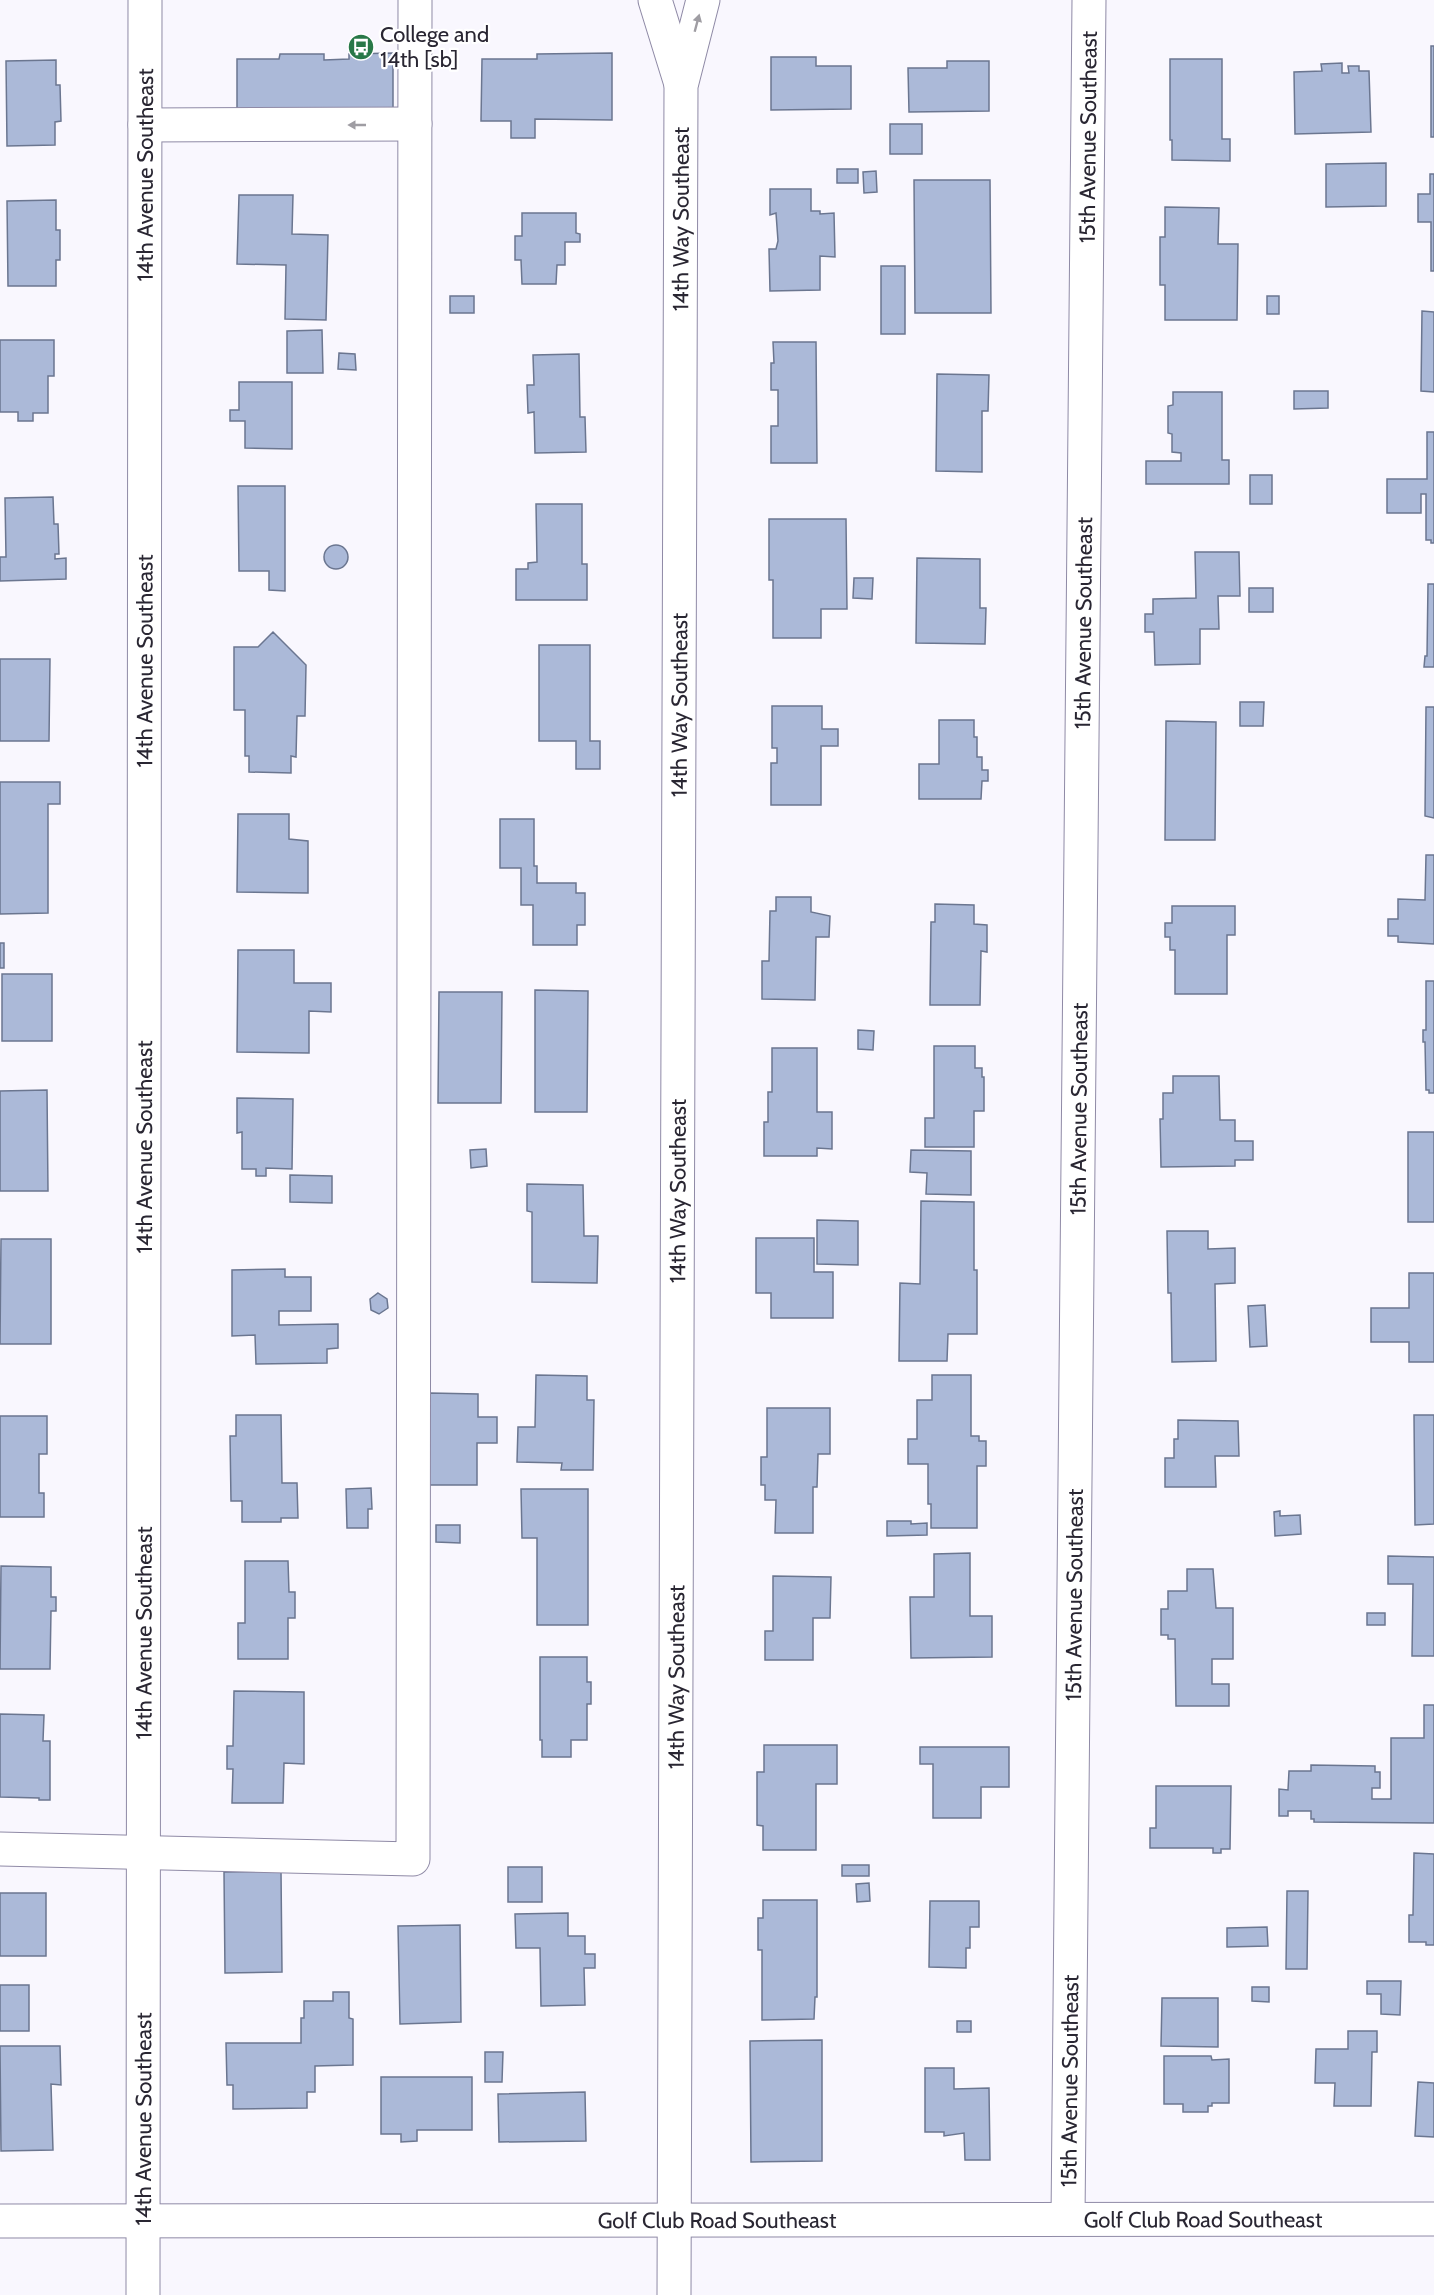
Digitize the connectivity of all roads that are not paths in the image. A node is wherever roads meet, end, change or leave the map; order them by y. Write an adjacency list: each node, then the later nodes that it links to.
1 (145, 0): 8 (street, 14th Avenue Southeast)
2 (415, 0): 7 (street)
3 (656, 0): 6 (street, 14th Way Southeast)
4 (703, 0): 6 (street, 14th Way Southeast, one-way to 4)
5 (1089, 0): 11 (street, 15th Avenue Southeast)
6 (681, 86): 13 (street, 14th Way Southeast)
7 (415, 124): 8 (street, one-way to 8); 10 (street)
8 (145, 125): 10 (street, 14th Avenue Southeast)
9 (0, 1849): 10 (street)
10 (142, 1852): 15 (street, 14th Avenue Southeast)
11 (1068, 2218): 12 (street, Golf Club Road Southeast); 13 (street, Golf Club Road Southeast)
12 (1434, 2219)
13 (674, 2220): 15 (street, Golf Club Road Southeast); 17 (street, 14th Way Southeast)
14 (0, 2221): 15 (street, Golf Club Road Southeast)
15 (144, 2222): 16 (street, 14th Avenue Southeast)
16 (143, 2295)
17 (674, 2295)

